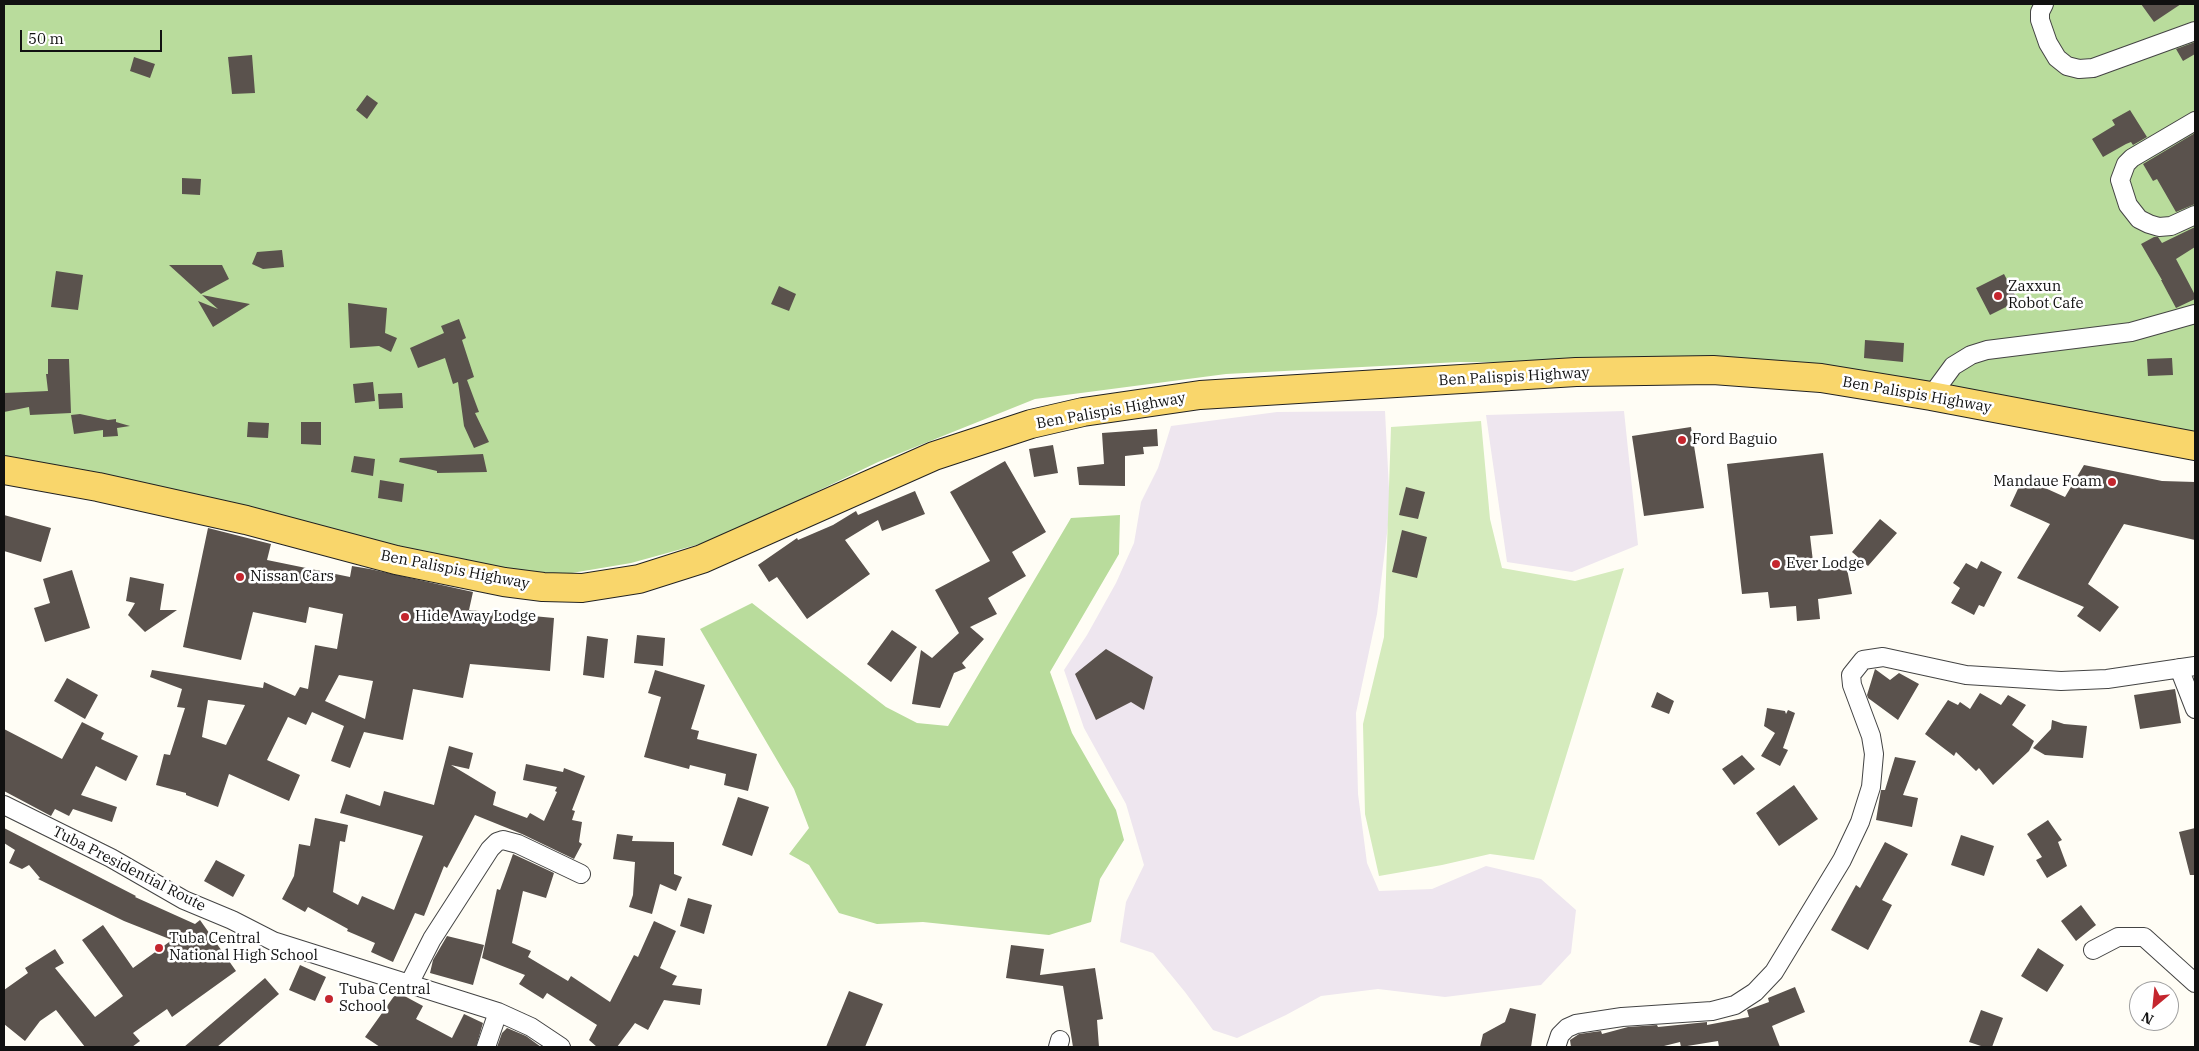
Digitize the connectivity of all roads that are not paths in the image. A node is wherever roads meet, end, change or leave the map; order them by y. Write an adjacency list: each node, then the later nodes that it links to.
1 (2044, 4): 2 (street)
2 (2195, 31)
3 (2195, 121): 4 (street)
4 (2195, 215)
5 (2195, 314): 6 (street)
6 (1931, 396): 7 (main road, Ben Palispis Highway); 8 (main road, Ben Palispis Highway)
7 (2195, 446)
8 (4, 470)
9 (2187, 667): 10 (street); 19 (street)
10 (2195, 709)
11 (4, 805): 15 (street, Tuba Presidential Route)
12 (581, 874): 15 (street)
13 (2093, 950): 14 (street)
14 (2195, 983)
15 (409, 984): 16 (street, Tuba Presidential Route)
16 (498, 1012): 17 (street); 18 (street, Tuba Presidential Route)
17 (486, 1047)
18 (561, 1047)
19 (1556, 1047)

